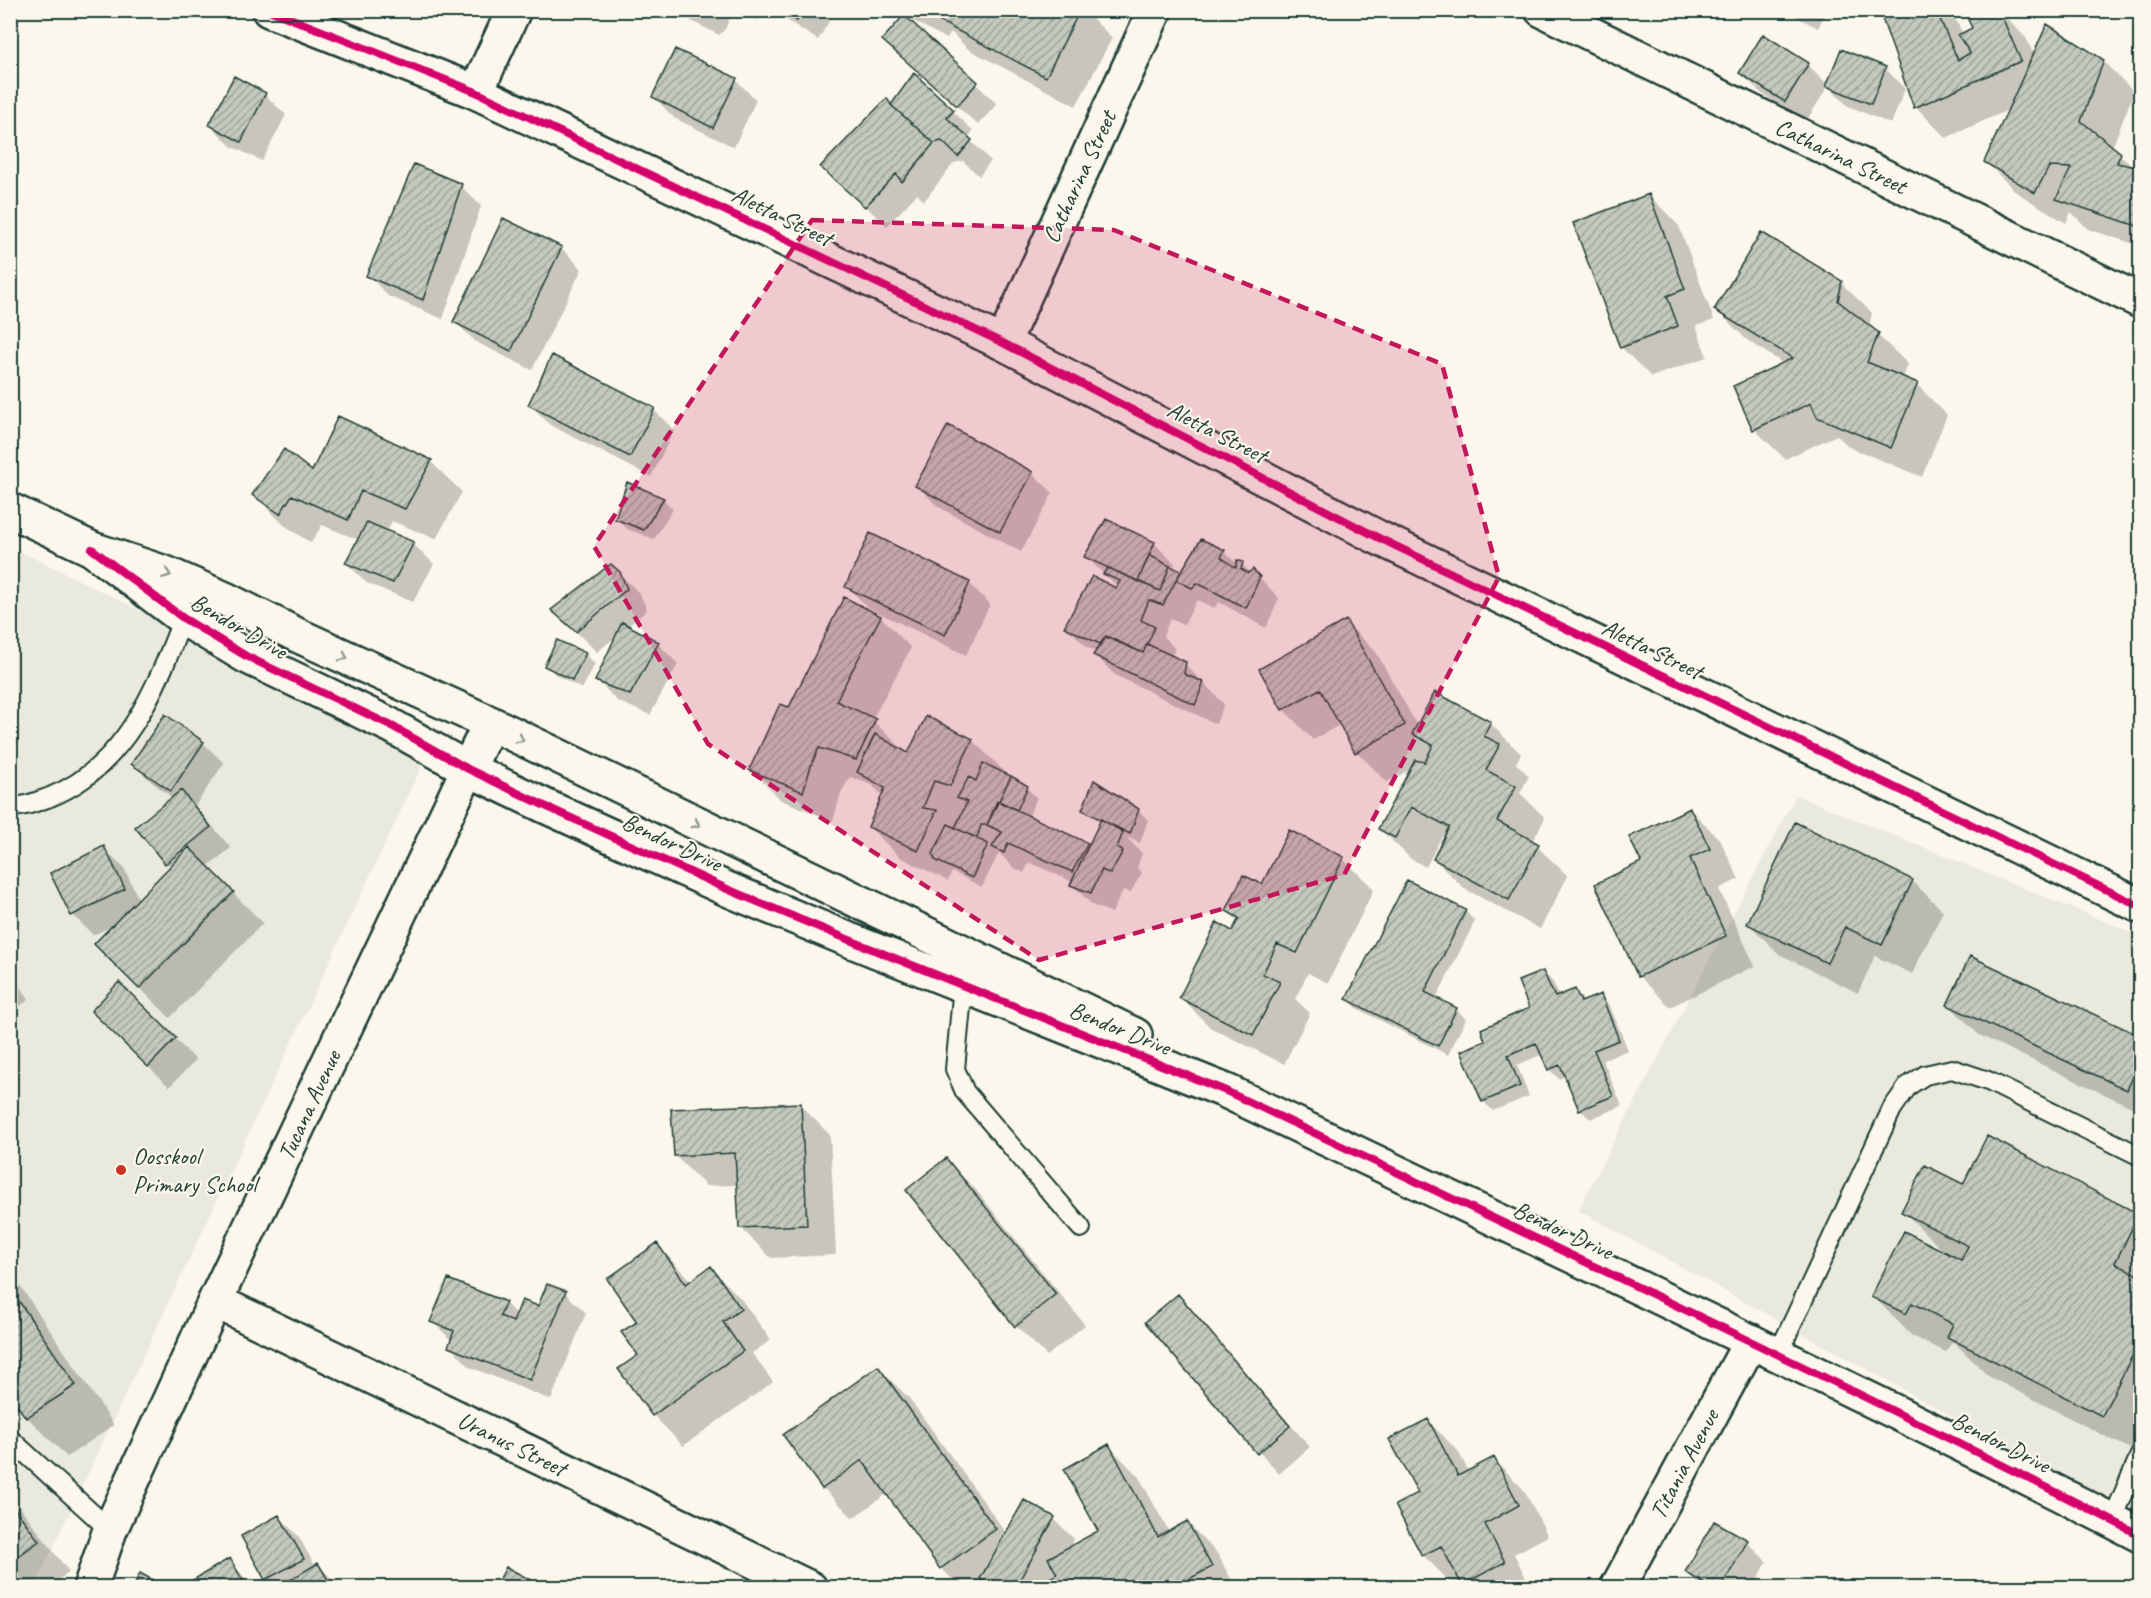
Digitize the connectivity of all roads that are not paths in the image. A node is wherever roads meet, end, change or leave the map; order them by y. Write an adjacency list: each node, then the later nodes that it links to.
1 (269, 10): 5 (street, Aletta Street)
2 (514, 10): 5 (street)
3 (1155, 10): 7 (street, Catharina Street)
4 (1542, 10): 6 (street, Catharina Street)
5 (476, 92): 7 (street, Aletta Street)
6 (2140, 300)
7 (1003, 343): 14 (street, Aletta Street)
8 (10, 510): 9 (street, Bendor Drive)
9 (92, 549): 10 (street, Bendor Drive); 11 (street, Bendor Drive, one-way to 11)
10 (183, 618): 12 (street, Bendor Drive); 13 (lane)
11 (490, 723): 12 (street, Tucana Avenue); 16 (street, Bendor Drive, one-way to 16)
12 (468, 769): 15 (street, Bendor Drive); 19 (street, Tucana Avenue)
13 (10, 807)
14 (2140, 906)
15 (963, 986): 16 (street, Bendor Drive); 18 (lane)
16 (1226, 1091): 20 (street, Bendor Drive)
17 (2140, 1156): 20 (lane)
18 (1081, 1228)
19 (215, 1301): 24 (street, Tucana Avenue); 27 (street, Uranus Street)
20 (1764, 1347): 23 (street, Bendor Drive); 28 (street, Titania Avenue)
21 (10, 1439): 24 (lane)
22 (2140, 1455): 23 (lane)
23 (2112, 1521): 25 (street, Bendor Drive)
24 (110, 1530): 26 (street, Tucana Avenue)
25 (2140, 1535)
26 (90, 1587)
27 (810, 1587)
28 (1617, 1587)

